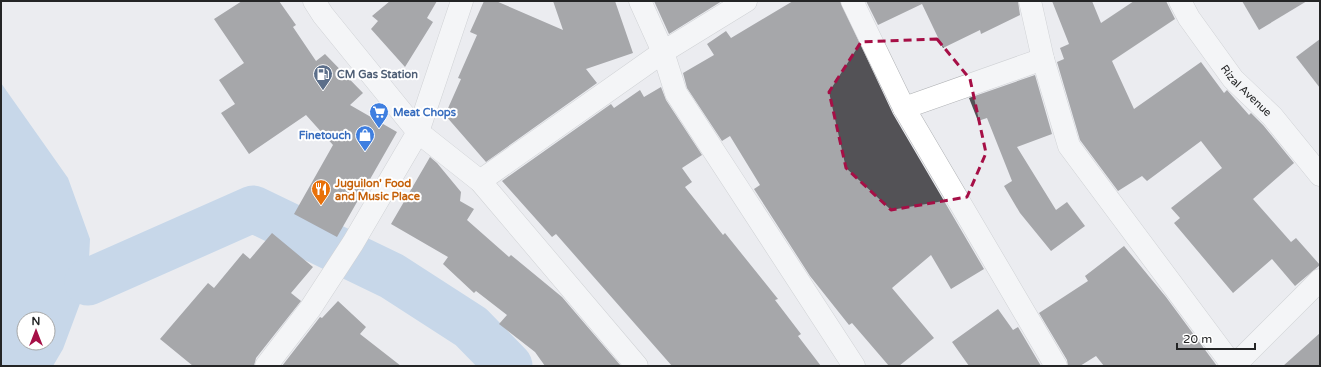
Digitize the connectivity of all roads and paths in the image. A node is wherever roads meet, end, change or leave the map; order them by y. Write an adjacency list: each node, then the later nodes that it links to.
1 (314, 1): 11 (street)
2 (462, 1): 11 (street)
3 (640, 1): 8 (street)
4 (746, 1): 8 (street)
5 (852, 1): 10 (street)
6 (1030, 1): 9 (street)
7 (1180, 1): 12 (street, Rizal Avenue)
8 (663, 52): 13 (street); 17 (street)
9 (1043, 59): 10 (street); 19 (street)
10 (904, 108): 18 (street)
11 (418, 132): 13 (street); 15 (street)
12 (1320, 175)
13 (480, 182): 16 (street)
14 (1320, 280): 19 (street)
15 (266, 366)
16 (637, 366)
17 (854, 366)
18 (1056, 366)
19 (1233, 366)

